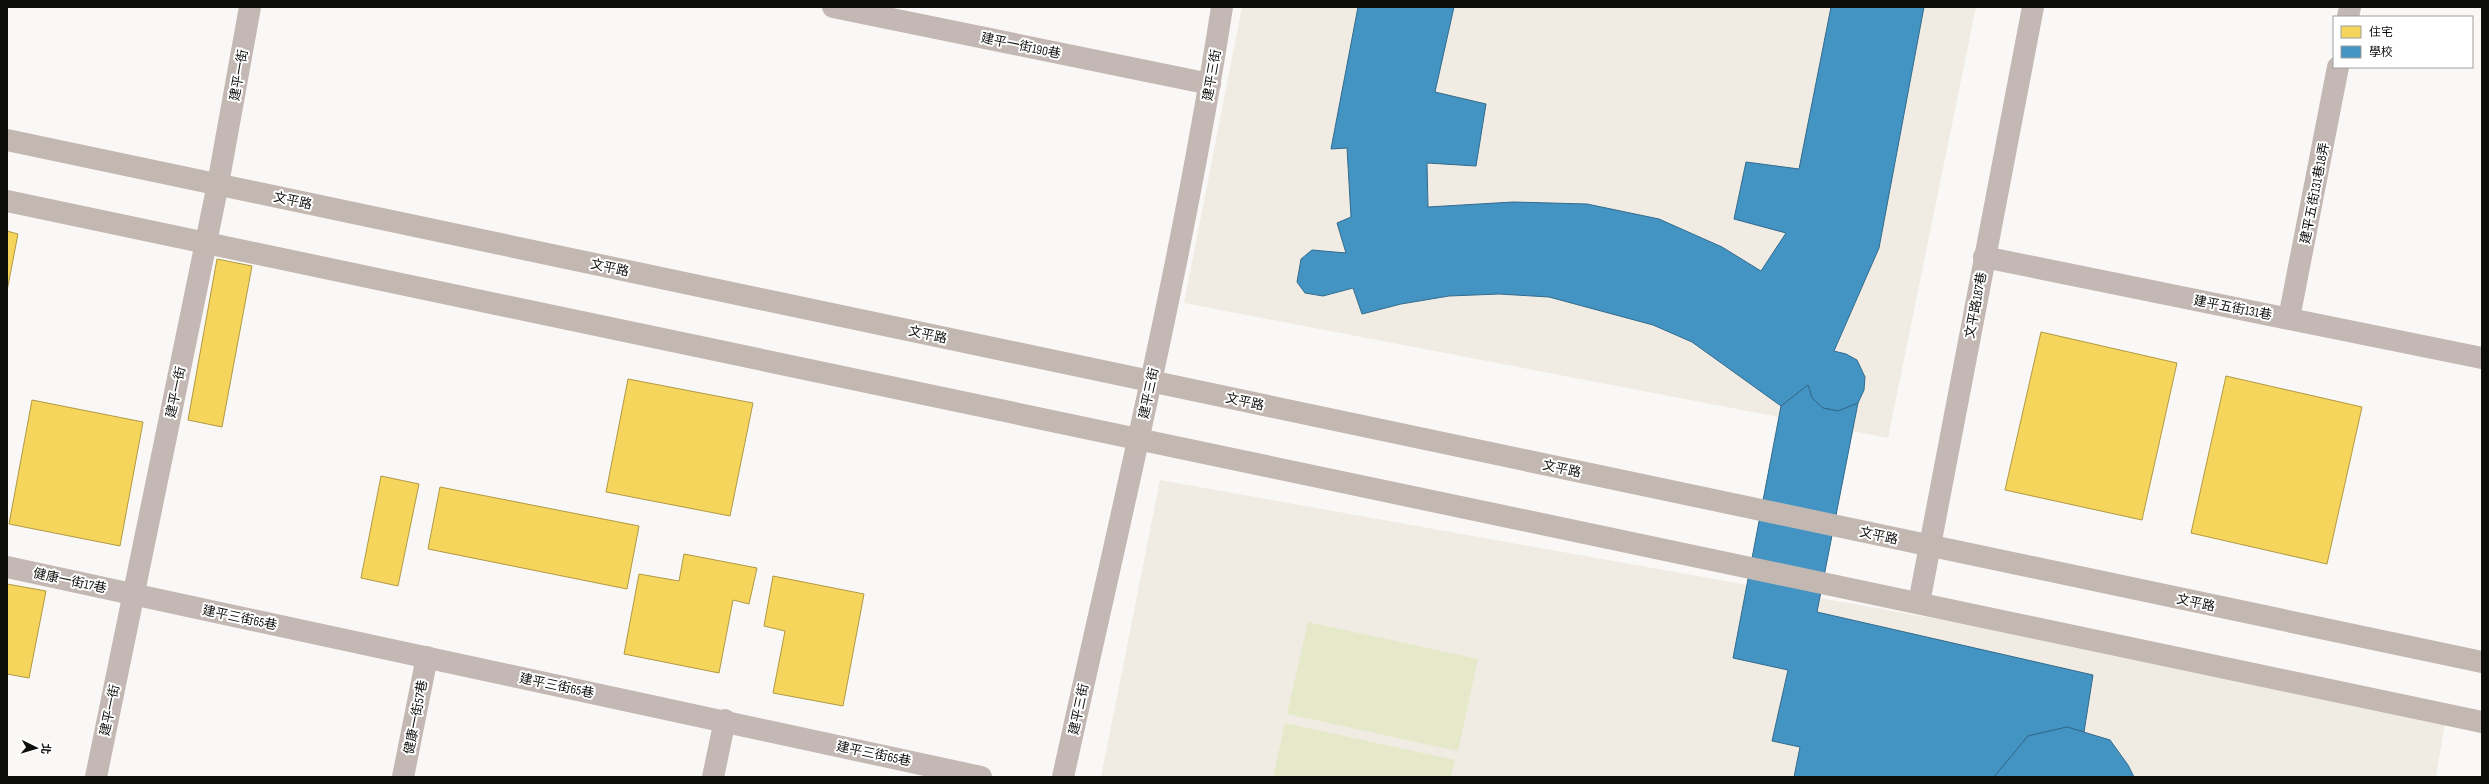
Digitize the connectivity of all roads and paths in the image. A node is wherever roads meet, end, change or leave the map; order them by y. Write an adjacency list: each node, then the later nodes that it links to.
1 (250, 7): 8 (street, 建平一街)
2 (833, 7): 6 (street, 建平一街190巷)
3 (1222, 7): 6 (street, 建平三街)
4 (2033, 7): 11 (street, 文平路187巷)
5 (2338, 68): 12 (street, 建平五街131巷18弄)
6 (1210, 84): 14 (street, 建平三街)
7 (7, 140): 8 (street, 文平路)
8 (218, 184): 10 (street, 建平一街); 14 (street, 文平路)
9 (7, 201): 10 (street)
10 (206, 242): 15 (street); 18 (street, 建平一街)
11 (1984, 257): 12 (street, 建平五街131巷); 16 (street, 文平路187巷)
12 (2289, 318): 13 (street, 建平五街131巷)
13 (2482, 358)
14 (1151, 381): 15 (street, 建平三街); 16 (street, 文平路)
15 (1138, 438): 19 (street); 28 (street, 建平三街)
16 (1929, 545): 19 (street, 文平路187巷); 21 (street, 文平路)
17 (7, 567): 18 (street, 健康一街17巷)
18 (133, 594): 20 (street, 建平三街65巷); 24 (street, 建平一街)
19 (1919, 603): 23 (street)
20 (427, 657): 22 (street, 建平三街65巷); 25 (street, 健康一街57巷)
21 (2482, 662)
22 (725, 720): 26 (street); 27 (street, 建平三街65巷)
23 (2482, 722)
24 (96, 777)
25 (403, 777)
26 (713, 777)
27 (981, 777)
28 (1063, 777)

